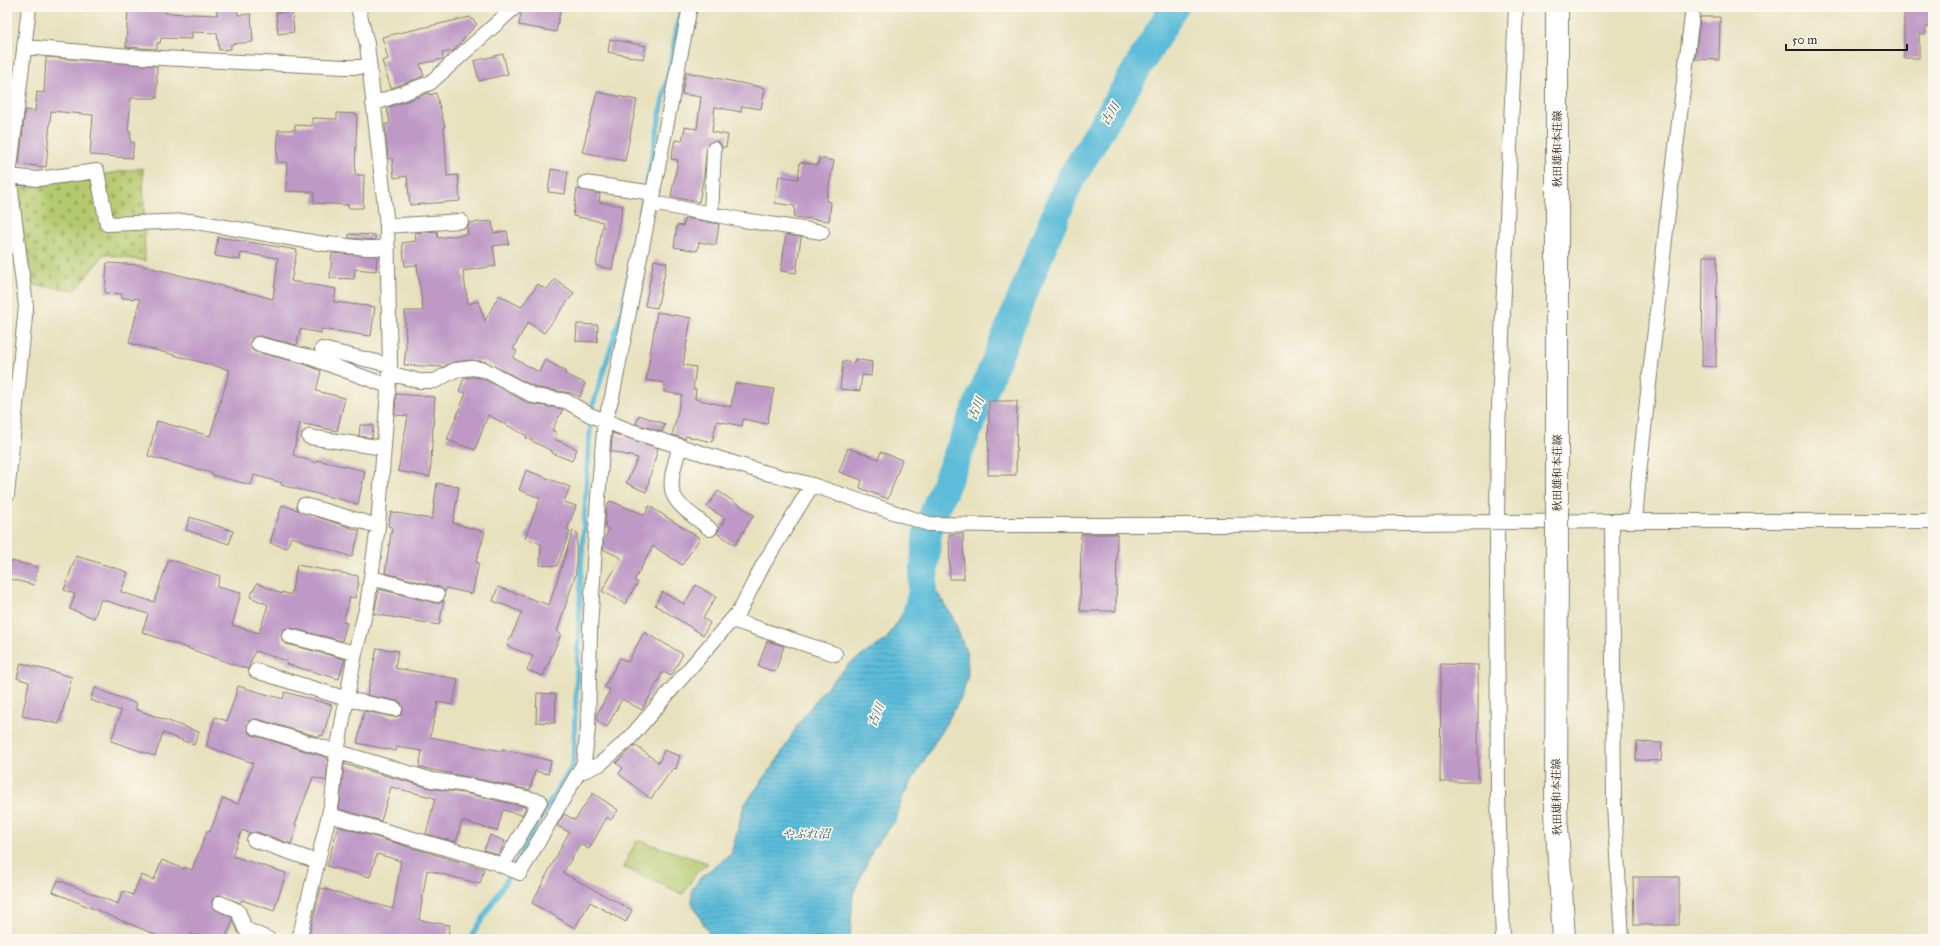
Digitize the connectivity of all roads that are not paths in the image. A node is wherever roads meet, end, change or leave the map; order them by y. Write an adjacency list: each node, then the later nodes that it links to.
1 (29, 7): 8 (street)
2 (358, 7): 9 (street)
3 (515, 7): 10 (street)
4 (690, 7): 14 (street)
5 (1516, 7): 33 (street)
6 (1557, 7): 56 (main road, 秋田雄和本荘線, bridge)
7 (1693, 7): 31 (street)
8 (24, 47): 9 (street); 12 (street)
9 (370, 67): 10 (street)
10 (373, 104): 17 (street)
11 (714, 149): 15 (street)
12 (9, 176): 19 (street); 28 (street)
13 (585, 183): 14 (street)
14 (651, 196): 15 (street); 23 (street)
15 (711, 214): 18 (street)
16 (461, 221): 17 (street)
17 (387, 226): 19 (street)
18 (822, 232)
19 (388, 248): 22 (street)
20 (258, 344): 22 (street)
21 (322, 349): 22 (street)
22 (389, 374): 23 (street); 26 (street)
23 (598, 418): 25 (street); 47 (street)
24 (309, 437): 26 (street)
25 (680, 446): 27 (street); 35 (street)
26 (384, 448): 34 (street)
27 (812, 485): 33 (street); 38 (street)
28 (7, 495)
29 (304, 505): 34 (street)
30 (1612, 521): 31 (street); 33 (street); 57 (street)
31 (1636, 521): 32 (street)
32 (1933, 521)
33 (1497, 522): 55 (street)
34 (378, 526): 36 (street)
35 (710, 529)
36 (371, 578): 37 (street); 40 (street)
37 (437, 595)
38 (732, 620): 41 (street); 47 (street)
39 (289, 636): 40 (street)
40 (355, 654): 43 (street)
41 (836, 654)
42 (256, 671): 43 (street)
43 (347, 699): 44 (street); 46 (street)
44 (395, 709)
45 (254, 727): 46 (street)
46 (337, 752): 48 (street); 51 (street)
47 (579, 773): 51 (street)
48 (329, 815): 50 (street); 51 (street)
49 (254, 840): 50 (street)
50 (318, 862): 54 (street)
51 (507, 867)
52 (220, 903): 53 (street)
53 (268, 939)
54 (299, 939)
55 (1503, 939)
56 (1564, 939)
57 (1622, 939)

